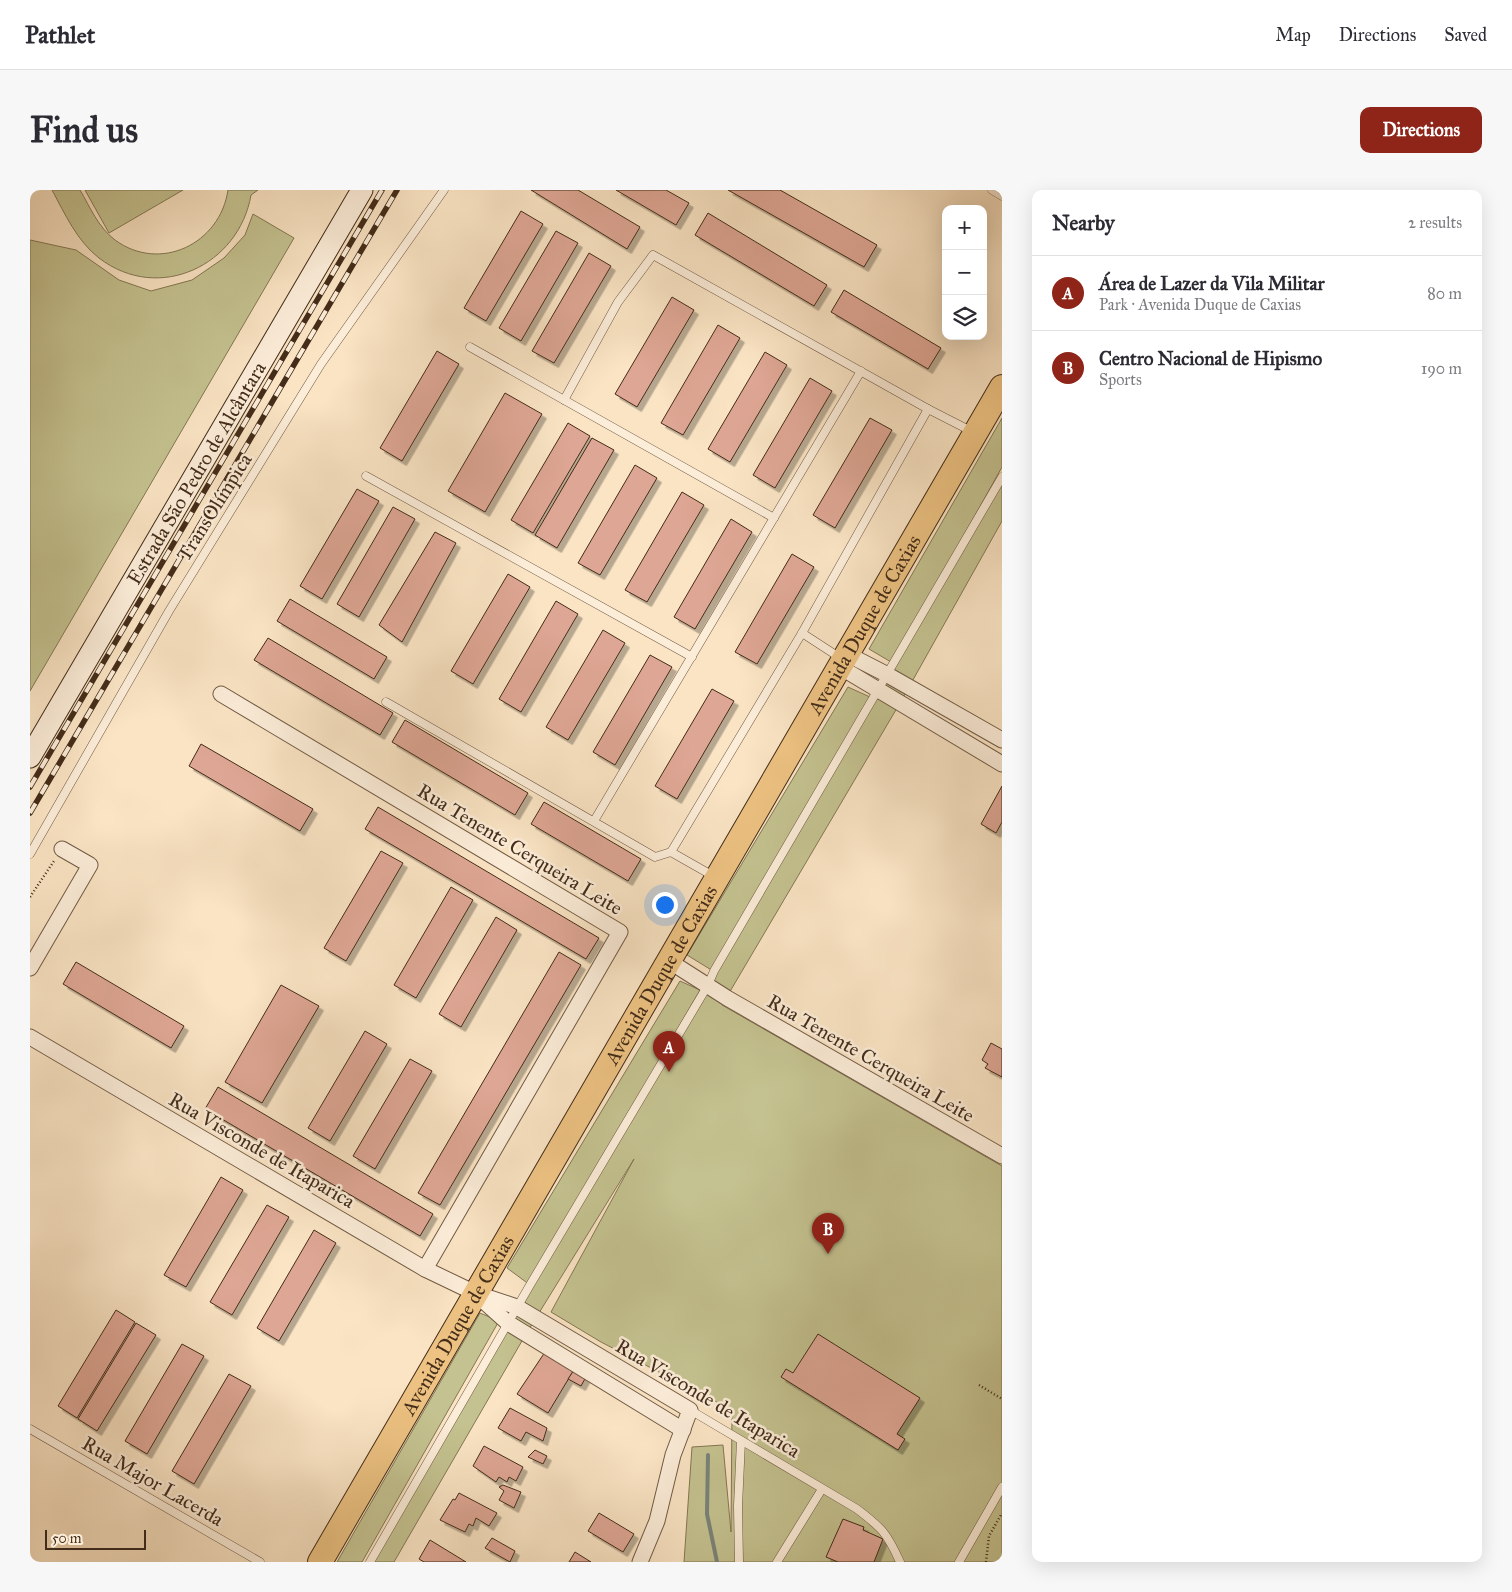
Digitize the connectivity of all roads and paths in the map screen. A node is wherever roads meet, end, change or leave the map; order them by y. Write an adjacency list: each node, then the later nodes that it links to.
1 (362, 190): 22 (street, Estrada São Pedro de Alcântara)
2 (444, 190): 27 (lane, TransOlímpica)
3 (992, 190): 4 (lane)
4 (1002, 196)
5 (470, 347): 8 (lane)
6 (861, 371): 8 (lane); 9 (lane); 13 (lane)
7 (1002, 387): 10 (main road, Avenida Duque de Caxias)
8 (564, 400): 13 (lane)
9 (928, 409): 10 (lane); 14 (lane)
10 (975, 433): 16 (main road, Avenida Duque de Caxias)
11 (366, 476): 15 (lane)
12 (1002, 477): 17 (lane)
13 (774, 518): 15 (lane)
14 (802, 633): 16 (lane); 26 (lane)
15 (692, 657): 24 (lane)
16 (843, 660): 17 (street); 18 (street); 28 (main road, Avenida Duque de Caxias)
17 (886, 674): 18 (lane); 21 (street)
18 (877, 690): 23 (street); 32 (lane)
19 (221, 694): 35 (street, Rua Tenente Cerqueira Leite)
20 (386, 702): 24 (lane)
21 (1002, 740)
22 (30, 757)
23 (1002, 764)
24 (594, 822): 26 (lane)
25 (62, 849): 29 (path); 31 (street)
26 (670, 852): 28 (lane)
27 (30, 854)
28 (717, 878): 30 (main road, Avenida Duque de Caxias)
29 (30, 897)
30 (669, 961): 32 (street, Rua Tenente Cerqueira Leite); 36 (main road, Avenida Duque de Caxias)
31 (30, 968)
32 (708, 985): 34 (street, Rua Tenente Cerqueira Leite); 37 (lane)
33 (30, 1037): 35 (street, Rua Visconde de Itaparica)
34 (1002, 1156)
35 (426, 1269): 36 (street, Rua Visconde de Itaparica)
36 (475, 1293): 37 (street, Rua Visconde de Itaparica); 38 (street, Rua Visconde de Itaparica); 49 (main road, Avenida Duque de Caxias)
37 (517, 1307): 38 (lane); 41 (street, Rua Visconde de Itaparica)
38 (508, 1323): 43 (street, Rua Visconde de Itaparica); 50 (lane)
39 (979, 1385): 40 (path)
40 (1002, 1399)
41 (690, 1410): 43 (street); 44 (lane, Rua Visconde de Itaparica)
42 (30, 1428): 48 (lane, Rua Major Lacerda)
43 (683, 1430): 51 (street)
44 (741, 1440): 46 (lane, Rua Visconde de Itaparica); 52 (lane)
45 (1002, 1487): 55 (lane)
46 (822, 1489): 53 (lane); 54 (lane, Rua Visconde de Itaparica)
47 (1002, 1513): 56 (path)
48 (260, 1562)
49 (320, 1562)
50 (370, 1562)
51 (640, 1562)
52 (738, 1562)
53 (778, 1562)
54 (900, 1562)
55 (959, 1562)
56 (986, 1562)

